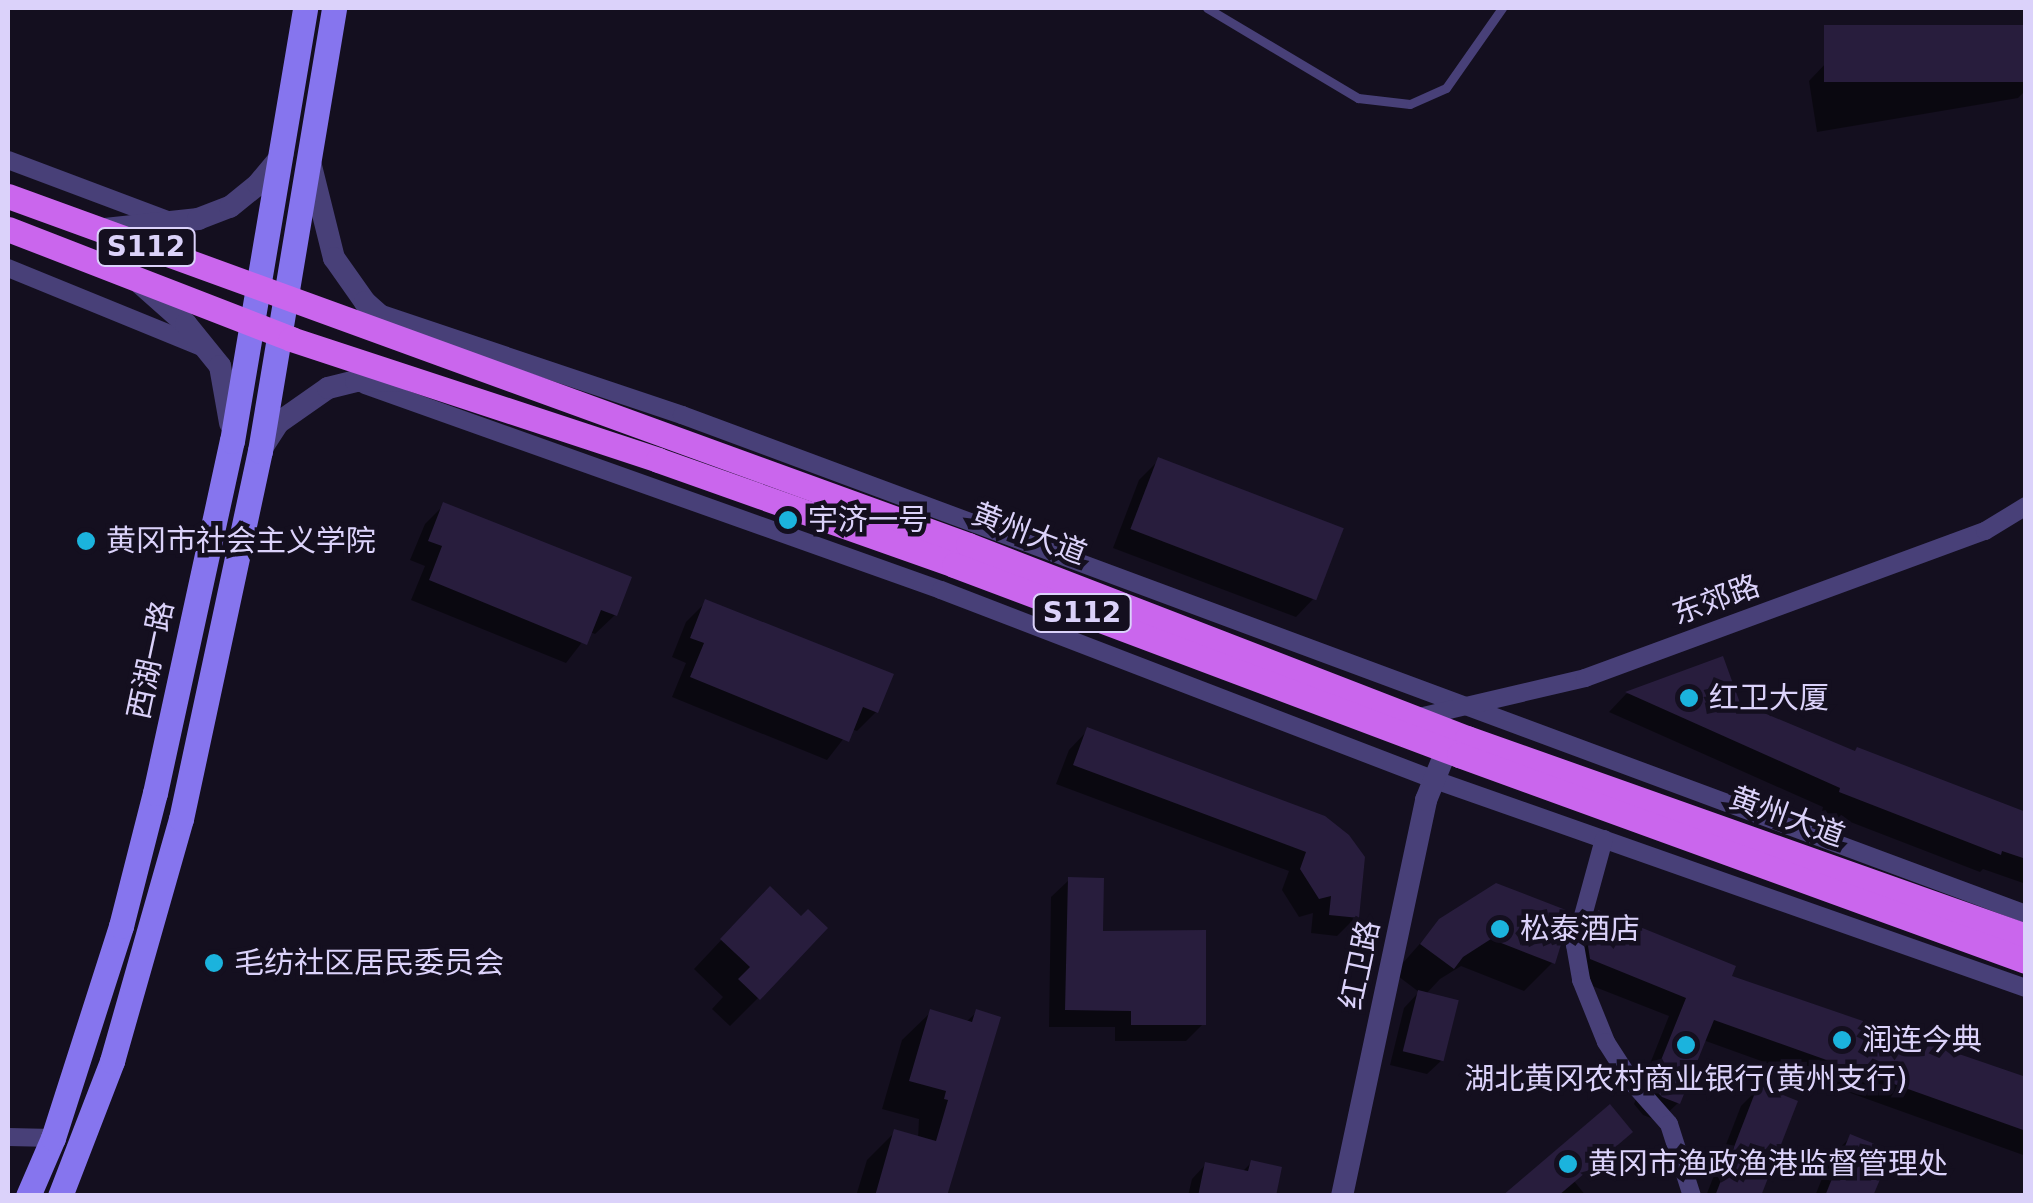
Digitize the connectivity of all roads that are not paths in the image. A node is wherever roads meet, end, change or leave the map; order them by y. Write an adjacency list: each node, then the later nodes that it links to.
1 (304, 8): 6 (main road, 西湖一路)
2 (334, 8): 5 (main road, 西湖一路)
3 (1207, 8): 4 (lane)
4 (1502, 8)
5 (308, 151): 15 (main road, 西湖一路); 16 (street)
6 (282, 155): 9 (street); 14 (main road, 西湖一路)
7 (8, 160): 9 (street)
8 (8, 196): 11 (main road, 黄州大道 / S112)
9 (176, 223): 11 (street)
10 (8, 229): 13 (main road, 黄州大道 / S112)
11 (100, 230): 14 (main road, 黄州大道 / S112)
12 (8, 268): 20 (street)
13 (134, 278): 17 (main road, 黄州大道 / S112); 20 (street)
14 (258, 288): 15 (main road, 黄州大道 / S112); 17 (main road, 西湖一路)
15 (284, 300): 18 (main road, 西湖一路); 19 (main road, 黄州大道 / S112)
16 (376, 312): 19 (street); 26 (street)
17 (252, 324): 18 (main road, 黄州大道 / S112); 23 (main road, 西湖一路)
18 (279, 334): 21 (main road, 黄州大道 / S112); 24 (main road, 西湖一路)
19 (416, 346): 27 (main road, 黄州大道 / S112)
20 (207, 349): 23 (street)
21 (406, 380): 22 (street); 28 (main road, 黄州大道 / S112)
22 (356, 381): 24 (street); 29 (street)
23 (232, 441): 36 (main road, 西湖一路)
24 (260, 450): 38 (main road, 西湖一路)
25 (2026, 506): 26 (street, 东郊路)
26 (1470, 708): 27 (street, 东郊路); 31 (street)
27 (1416, 718): 32 (main road, 黄州大道 / S112)
28 (1446, 751): 29 (street, 红卫路); 33 (main road, 黄州大道 / S112)
29 (1435, 780): 30 (street); 39 (street, 红卫路)
30 (1604, 840): 34 (street); 40 (street)
31 (2026, 914)
32 (2026, 936)
33 (2026, 961)
34 (2026, 988)
35 (8, 1138): 36 (street)
36 (53, 1138): 37 (main road, 西湖一路)
37 (28, 1196)
38 (60, 1196)
39 (1342, 1196)
40 (1692, 1196)

